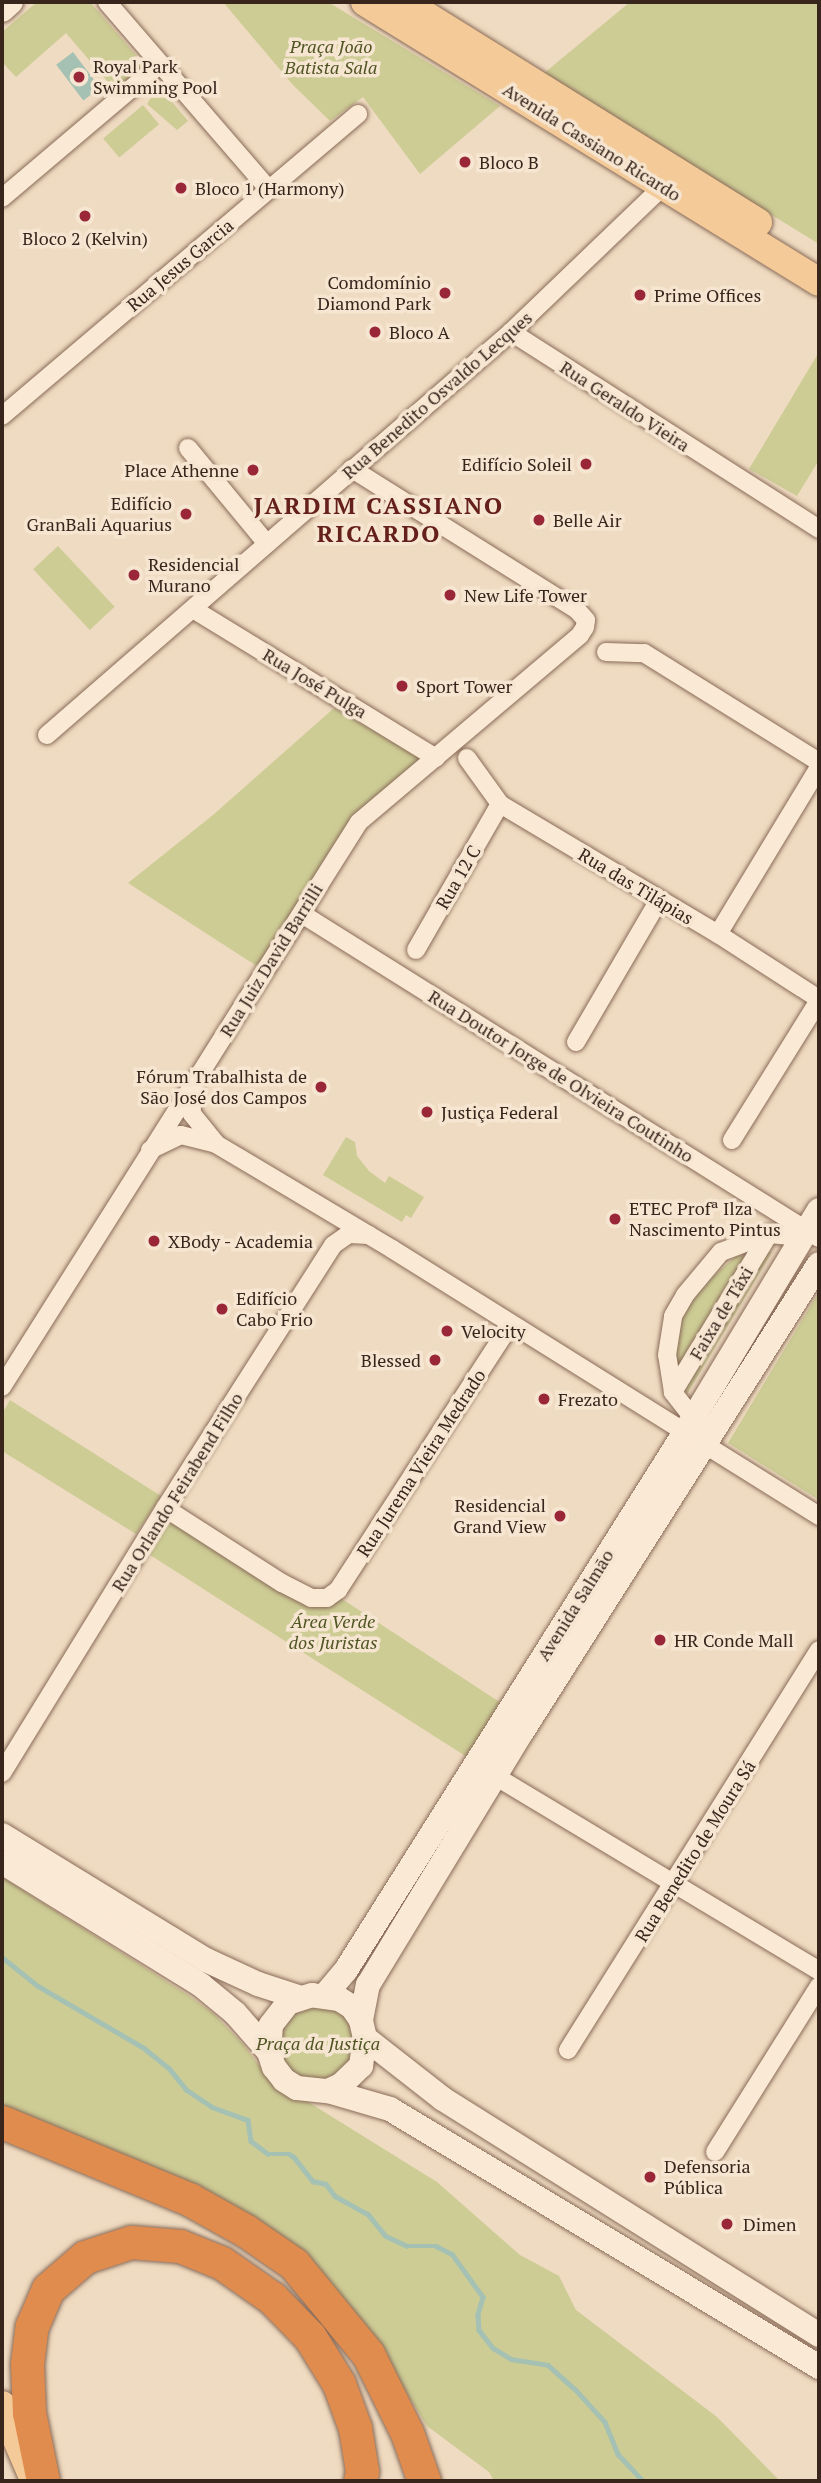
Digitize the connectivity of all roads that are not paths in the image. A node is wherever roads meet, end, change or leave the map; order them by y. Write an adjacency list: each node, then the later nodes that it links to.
1 (12, 2): 5 (street)
2 (107, 2): 6 (street)
3 (365, 2): 8 (main road, Avenida Cassiano Ricardo)
4 (404, 2): 11 (main road, Avenida Cassiano Ricardo)
5 (2, 10)
6 (159, 65): 9 (street); 10 (street)
7 (358, 114): 9 (street, Rua Jesus Garcia)
8 (663, 186): 12 (main road, Avenida Cassiano Ricardo); 13 (street, Rua Benedito Osvaldo Lecques)
9 (269, 190): 14 (street, Rua Jesus Garcia)
10 (2, 198)
11 (819, 260)
12 (819, 282)
13 (511, 332): 16 (street, Rua Benedito Osvaldo Lecques); 17 (street, Rua Geraldo Vieira)
14 (2, 416)
15 (187, 448): 18 (street)
16 (352, 469): 18 (street, Rua Benedito Osvaldo Lecques); 22 (street, Rua Juiz David Barrilli)
17 (819, 529)
18 (267, 544): 19 (street, Rua Benedito Osvaldo Lecques)
19 (193, 609): 21 (street, Rua Benedito Osvaldo Lecques); 22 (street, Rua José Pulga)
20 (606, 652): 24 (street)
21 (47, 735)
22 (436, 758): 28 (street, Rua Juiz David Barrilli)
23 (467, 758): 26 (street, Rua das Tilápias)
24 (819, 762)
25 (819, 768): 29 (street)
26 (500, 804): 27 (street, Rua das Tilápias); 30 (street, Rua 12 C)
27 (659, 900): 29 (street, Rua das Tilápias); 32 (street)
28 (302, 914): 33 (street, Rua Juiz David Barrilli); 37 (street, Rua Doutor Jorge de Olvieira Coutinho)
29 (718, 934): 31 (street, Rua das Tilápias)
30 (416, 950)
31 (819, 999): 34 (street)
32 (576, 1042)
33 (191, 1085): 35 (street); 36 (street, Rua Juiz David Barrilli)
34 (732, 1140)
35 (216, 1143): 36 (street); 39 (street)
36 (150, 1150): 42 (street, Rua Juiz David Barrilli)
37 (812, 1229): 38 (street); 44 (street, Avenida Salmão)
38 (769, 1234): 43 (street, Faixa de Táxi); 43 (street)
39 (369, 1235): 41 (street); 46 (street, Rua Orlando Feirabend Filho)
40 (819, 1264): 45 (street, Avenida Salmão)
41 (512, 1324): 44 (street); 46 (street, Rua Jurema Vieira Medrado)
42 (2, 1387)
43 (673, 1392): 44 (street)
44 (689, 1425): 45 (street); 49 (street, Avenida Salmão)
45 (705, 1446): 47 (street); 50 (street, Avenida Salmão)
46 (165, 1508): 51 (street, Rua Orlando Feirabend Filho)
47 (819, 1516)
48 (819, 1650): 55 (street, Rua Benedito de Moura Sá)
49 (510, 1710): 50 (street); 58 (street, Avenida Salmão)
50 (522, 1732): 52 (street, Avenida Salmão)
51 (2, 1773)
52 (495, 1776): 55 (street); 59 (street, Avenida Salmão)
53 (2, 1835): 58 (street)
54 (2, 1862): 61 (street)
55 (676, 1883): 56 (street); 60 (street, Rua Benedito de Moura Sá)
56 (819, 1971)
57 (819, 1986): 64 (street)
58 (313, 1997): 59 (street); 61 (street)
59 (363, 2029): 62 (street); 65 (street)
60 (568, 2050)
61 (269, 2052): 62 (street)
62 (328, 2091): 66 (street)
63 (2, 2122): 71 (highway)
64 (715, 2152)
65 (819, 2335)
66 (819, 2367)
67 (2, 2404): 68 (main road)
68 (35, 2481)
69 (43, 2481): 70 (highway)
70 (360, 2481)
71 (425, 2481)

